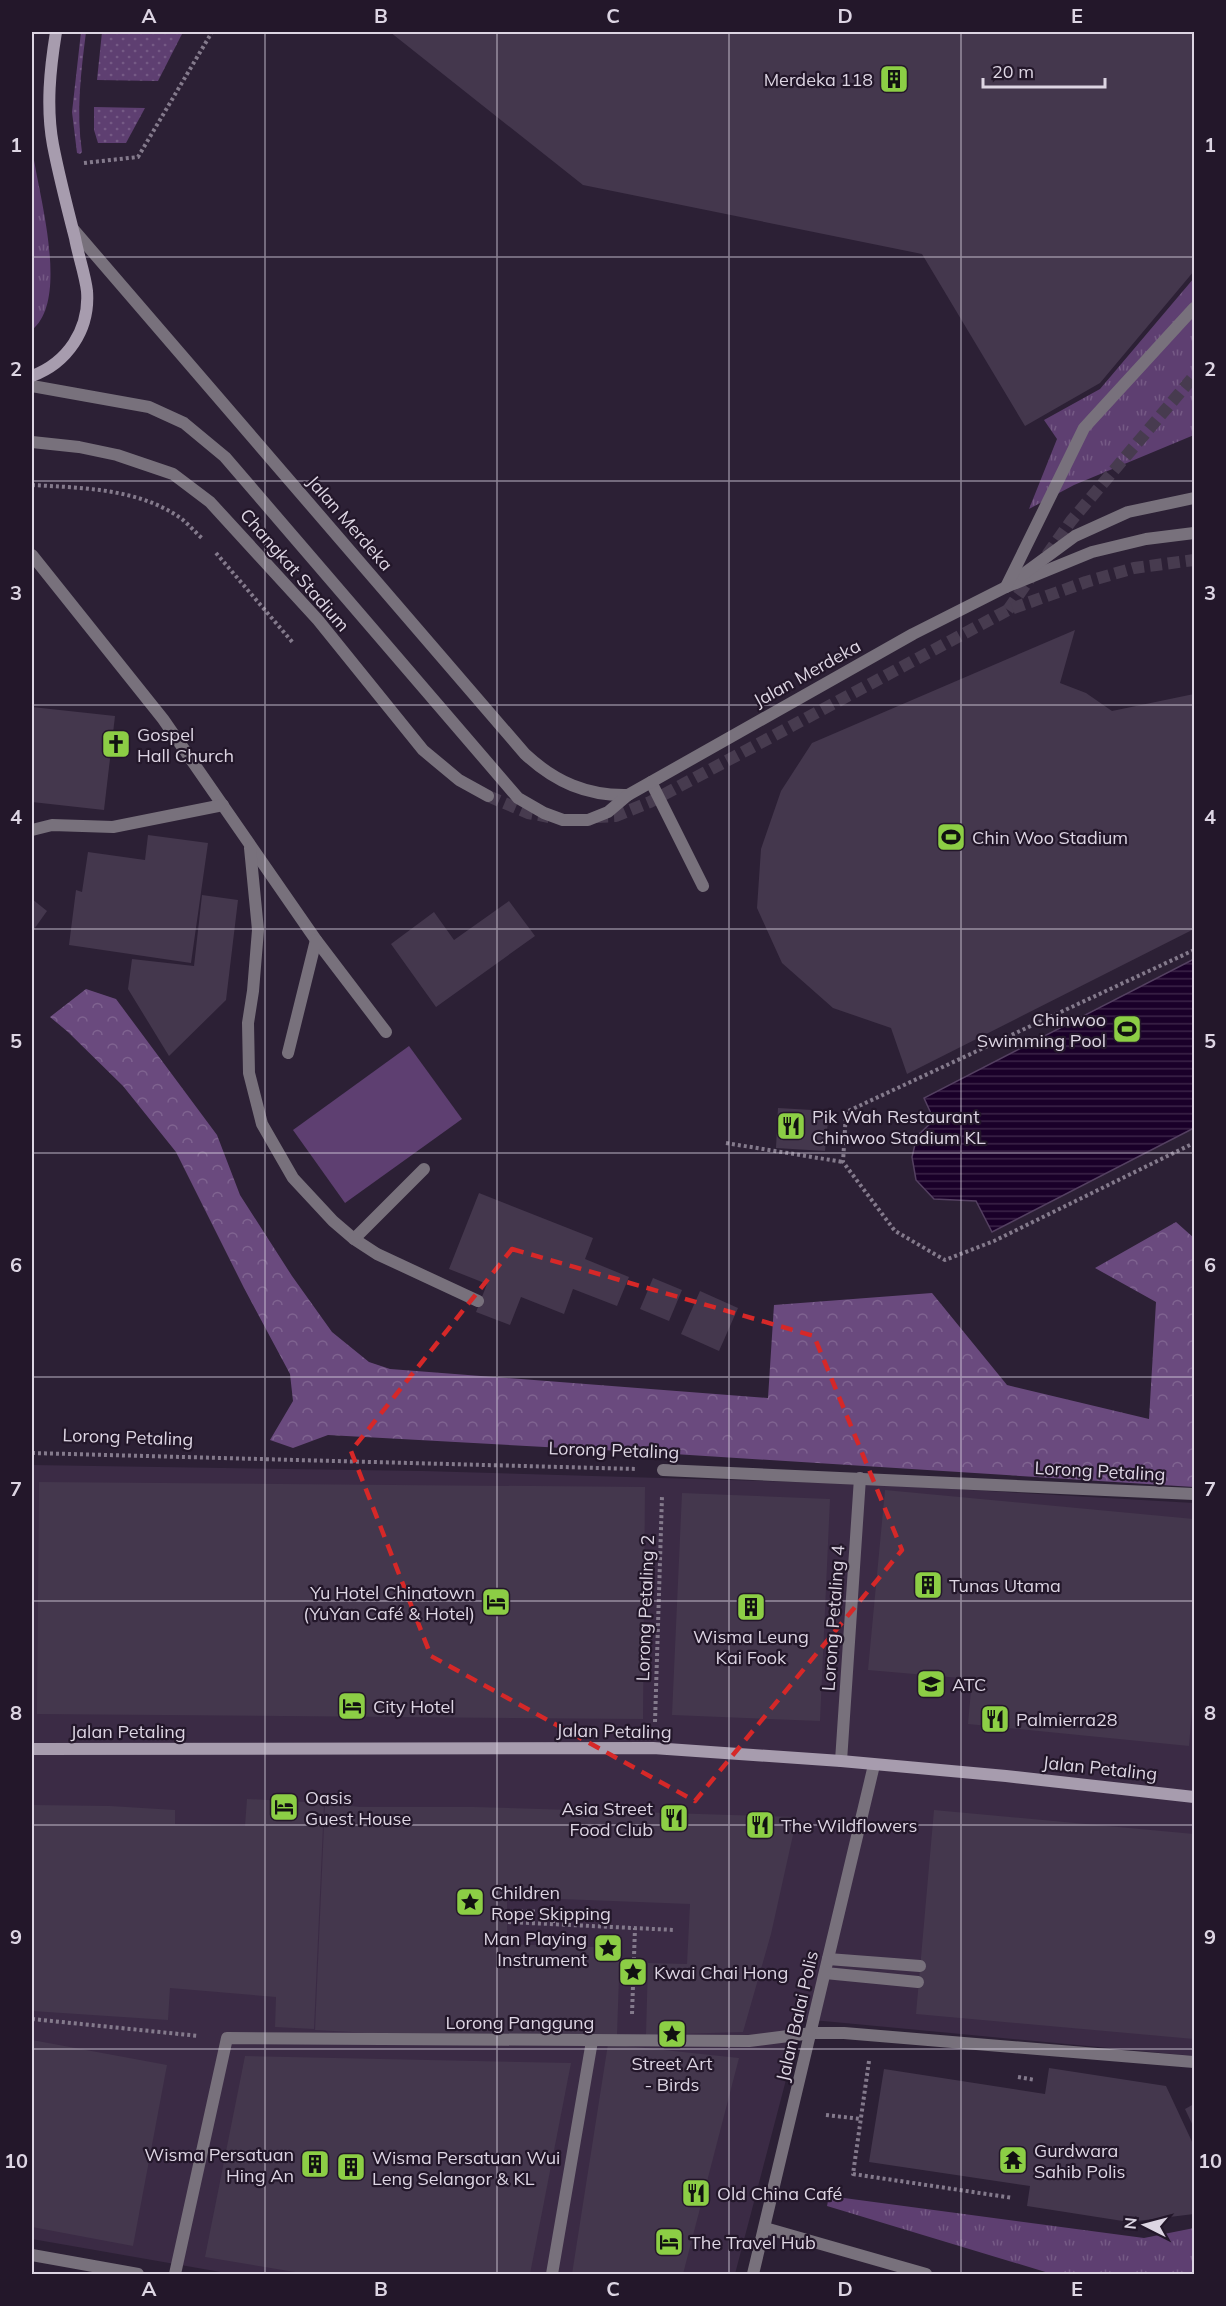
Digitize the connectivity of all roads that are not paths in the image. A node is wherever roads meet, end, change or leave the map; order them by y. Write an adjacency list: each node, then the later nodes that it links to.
1 (56, 32): 2 (street, Jalan Merdeka)
2 (72, 229): 4 (street, Jalan Merdeka); 12 (street, Jalan Merdeka)
3 (1194, 308): 10 (street)
4 (32, 376)
5 (32, 386): 12 (street, Jalan Merdeka)
6 (32, 442): 13 (street, Changkat Stadium)
7 (1194, 498): 10 (street, Jalan Merdeka)
8 (1194, 533): 10 (street, Jalan Merdeka)
9 (32, 555): 14 (street)
10 (1006, 587): 11 (street, Jalan Merdeka)
11 (651, 782): 12 (street, Jalan Merdeka); 17 (street)
12 (628, 795)
13 (488, 796)
14 (223, 805): 15 (street); 16 (street)
15 (32, 830)
16 (250, 846): 18 (street); 22 (street)
17 (703, 886)
18 (316, 940): 19 (street); 20 (street)
19 (386, 1032)
20 (288, 1053)
21 (424, 1169): 22 (street)
22 (354, 1239): 23 (street)
23 (478, 1301)
24 (663, 1470): 25 (street, Lorong Petaling)
25 (860, 1478): 26 (street, Lorong Petaling); 28 (street, Lorong Petaling 4)
26 (1194, 1494)
27 (32, 1749): 28 (street, Jalan Petaling)
28 (841, 1761): 29 (street, Jalan Petaling)
29 (874, 1765): 30 (street, Jalan Petaling); 31 (street, Jalan Balai Polis)
30 (1194, 1797)
31 (828, 1959): 32 (street); 33 (street, Jalan Balai Polis)
32 (920, 1966)
33 (825, 1973): 34 (street); 35 (street, Jalan Balai Polis)
34 (918, 1982)
35 (812, 2033): 36 (street, Lorong Panggung); 37 (street, Lorong Panggung); 38 (street, Jalan Balai Polis)
36 (592, 2041): 41 (street, Lorong Panggung); 42 (street)
37 (1194, 2062)
38 (765, 2228): 43 (street, Jalan Balai Polis); 44 (street)
39 (32, 2255): 40 (street)
40 (138, 2274)
41 (175, 2274)
42 (552, 2274)
43 (753, 2274)
44 (926, 2274)

